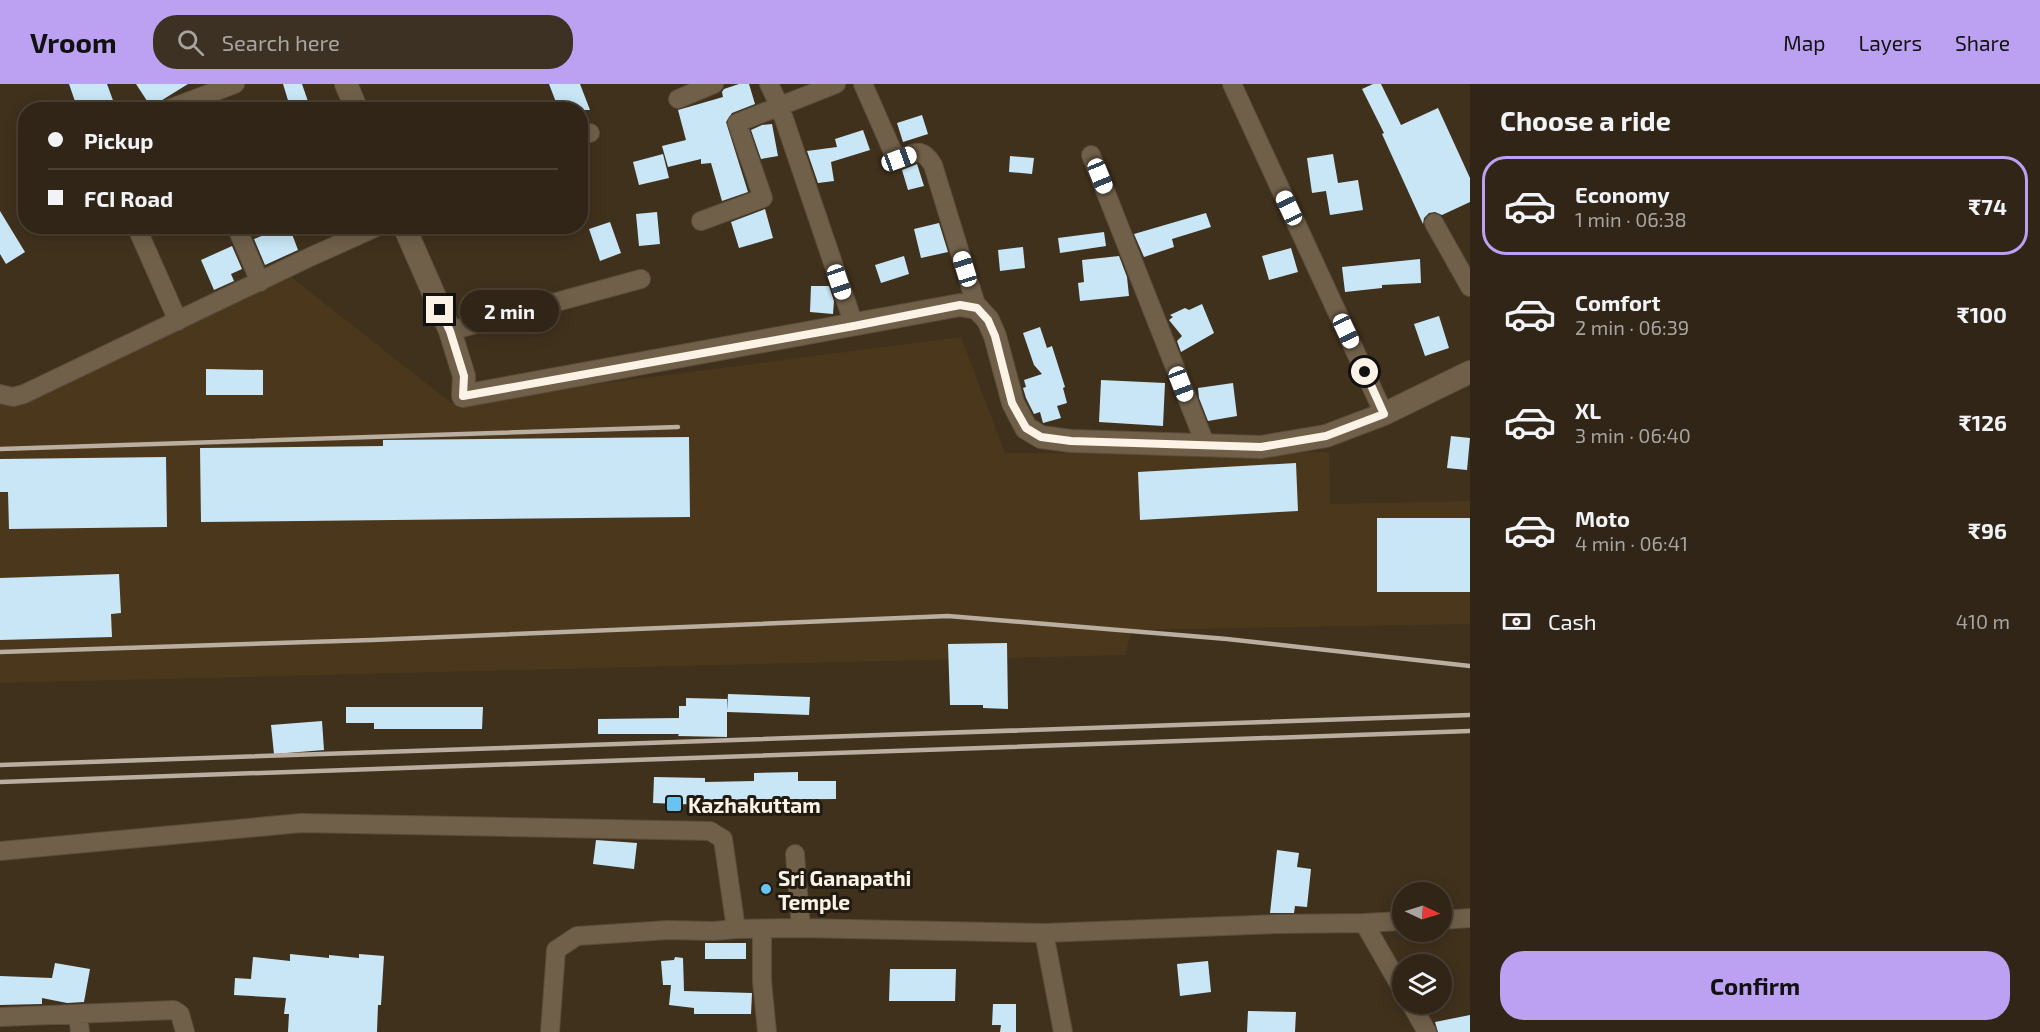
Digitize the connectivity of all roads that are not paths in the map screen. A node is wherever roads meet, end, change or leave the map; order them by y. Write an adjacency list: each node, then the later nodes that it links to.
1 (235, 84): 9 (street)
2 (346, 84): 10 (street)
3 (714, 84): 8 (street)
4 (769, 84): 11 (street)
5 (836, 84): 11 (street)
6 (863, 84): 22 (street)
7 (1232, 84): 28 (street)
8 (678, 99)
9 (187, 102)
10 (354, 102)
11 (780, 107): 13 (street); 24 (street)
12 (1091, 155): 29 (street)
13 (701, 221)
14 (1434, 223): 21 (street)
15 (140, 234): 23 (street)
16 (239, 234): 20 (street)
17 (363, 234): 20 (street)
18 (408, 234): 25 (street)
19 (642, 279): 25 (street)
20 (260, 282): 23 (street)
21 (1470, 287)
22 (977, 308): 24 (street); 29 (street)
23 (178, 321): 27 (street)
24 (854, 326): 25 (street)
25 (450, 331)
26 (1470, 372): 28 (street)
27 (0, 394)
28 (1384, 414): 29 (street)
29 (1206, 446)
30 (0, 851): 36 (street)
31 (795, 854): 37 (street)
32 (1470, 918): 33 (street)
33 (1452, 919)
34 (1392, 922): 35 (street)
35 (1364, 923): 39 (street); 40 (street)
36 (736, 928): 38 (street); 45 (street)
37 (801, 928): 38 (street); 39 (street)
38 (762, 929): 46 (street)
39 (1044, 933): 47 (street)
40 (1392, 972)
41 (1417, 1014): 48 (street)
42 (0, 1017): 43 (street)
43 (79, 1023): 44 (street)
44 (185, 1032)
45 (550, 1032)
46 (767, 1032)
47 (1063, 1032)
48 (1427, 1032)

